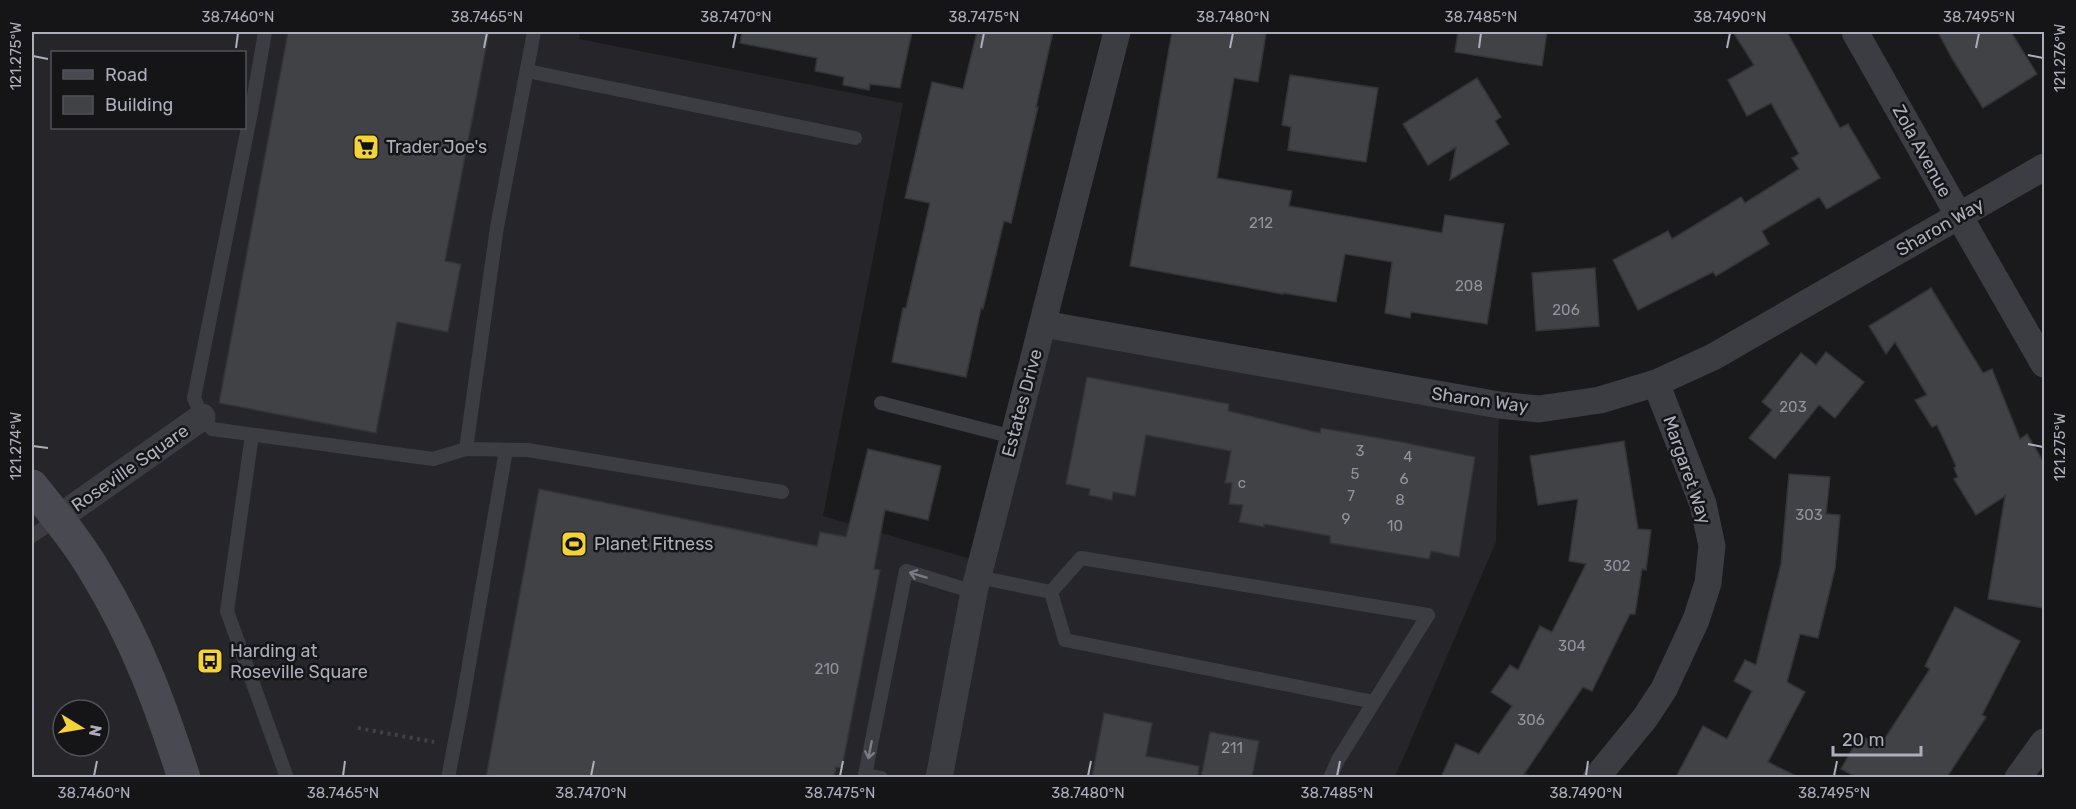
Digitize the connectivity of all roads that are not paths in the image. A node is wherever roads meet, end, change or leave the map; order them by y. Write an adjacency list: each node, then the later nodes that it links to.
1 (264, 32): 13 (lane)
2 (534, 32): 5 (lane)
3 (1117, 32): 9 (street, Estates Drive)
4 (1855, 32): 8 (street, Zola Avenue)
5 (527, 71): 6 (lane); 16 (lane)
6 (855, 138)
7 (2044, 167): 8 (street, Sharon Way)
8 (1959, 216): 10 (street, Zola Avenue); 11 (street, Sharon Way)
9 (1042, 324): 11 (street, Sharon Way); 15 (street, Estates Drive)
10 (2044, 363)
11 (1656, 383): 31 (street, Margaret Way)
12 (881, 403): 15 (lane)
13 (202, 417): 14 (lane); 20 (street, Roseville Square)
14 (252, 435): 16 (lane); 26 (lane)
15 (1013, 437): 21 (street, Estates Drive)
16 (466, 449): 17 (lane)
17 (506, 450): 19 (lane); 27 (lane)
18 (32, 486): 20 (main road)
19 (782, 492)
20 (44, 527): 25 (main road)
21 (976, 585): 22 (lane); 28 (lane, one-way to 28); 29 (street, Estates Drive)
22 (1051, 592): 23 (lane); 23 (lane)
23 (1374, 702): 30 (lane)
24 (2044, 742): 32 (street)
25 (184, 777)
26 (287, 777)
27 (448, 777)
28 (881, 777)
29 (939, 777)
30 (1330, 777)
31 (1596, 777)
32 (2018, 777)

